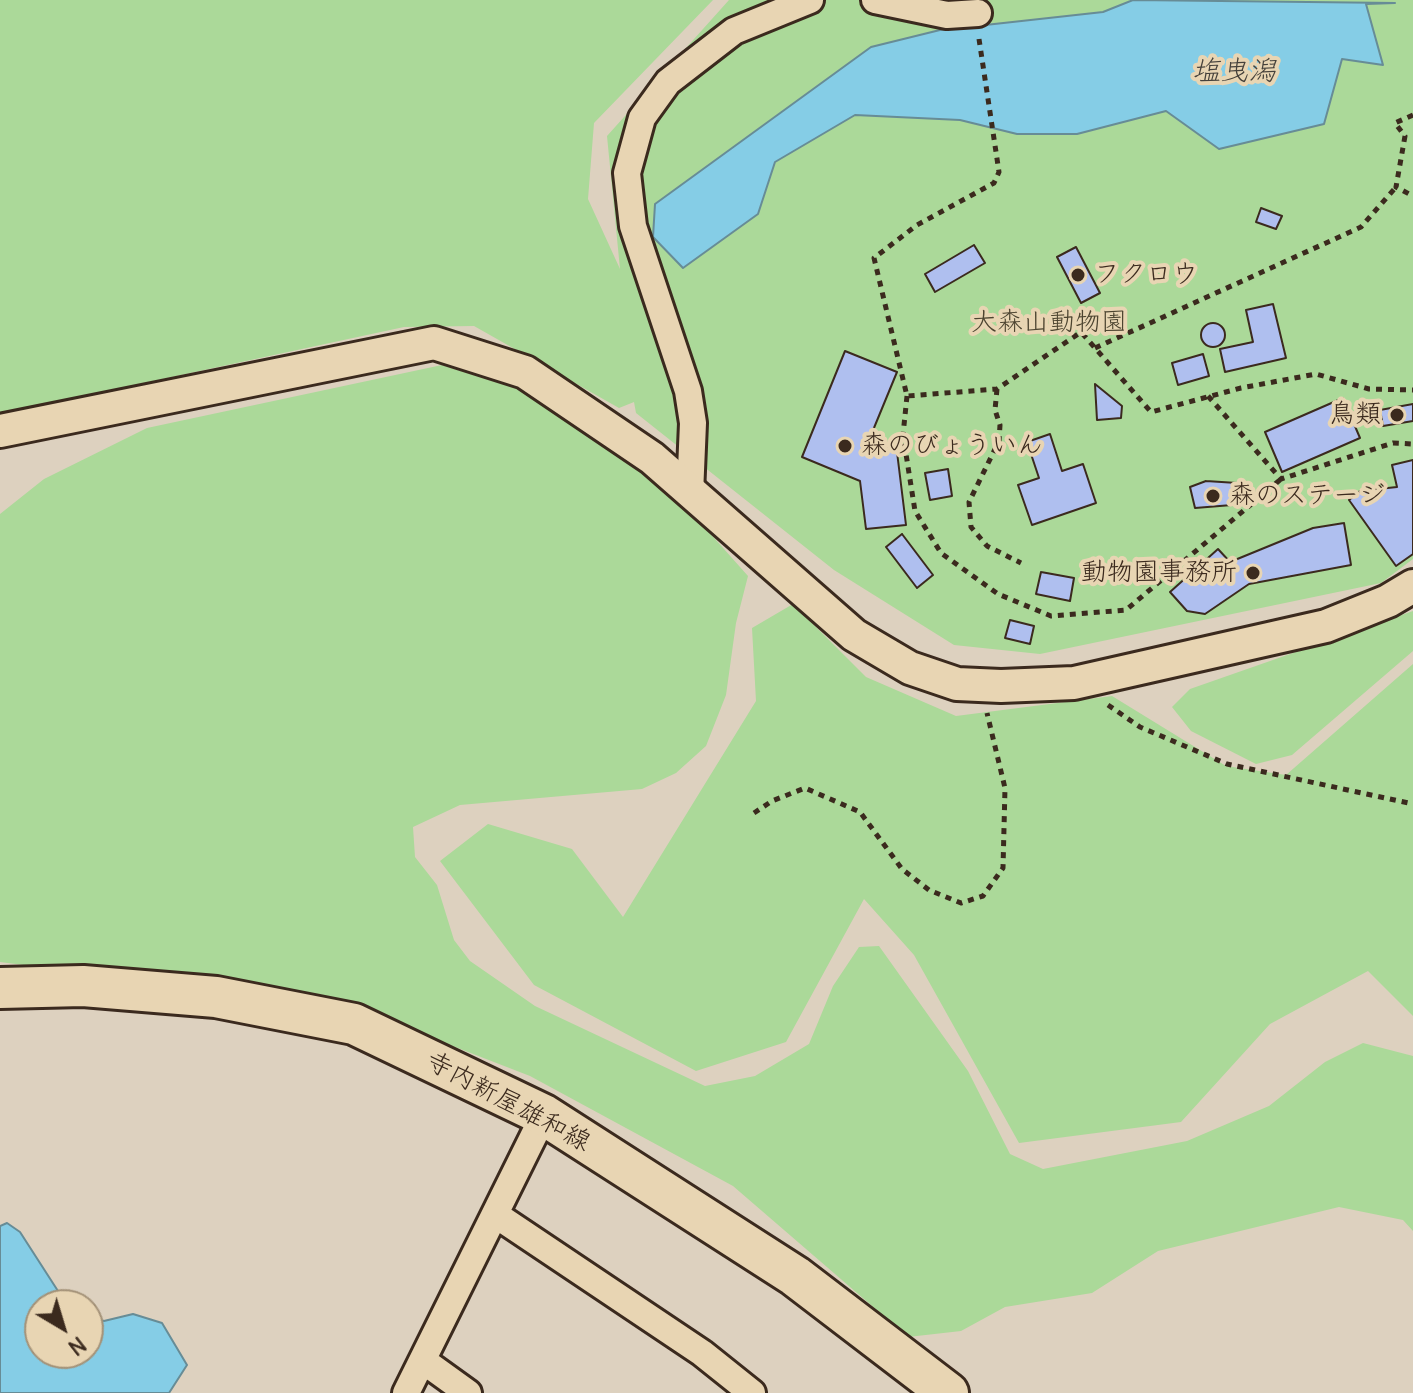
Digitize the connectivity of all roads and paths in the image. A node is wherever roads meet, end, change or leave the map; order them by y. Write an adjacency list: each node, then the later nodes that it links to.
1 (810, 0): 15 (street)
2 (875, 0): 3 (street)
3 (978, 24): 10 (path)
4 (1413, 115): 5 (path)
5 (1396, 187): 6 (path); 7 (path)
6 (1413, 196)
7 (1095, 348): 8 (path); 11 (path)
8 (997, 389): 10 (path); 16 (path)
9 (1413, 390): 11 (path)
10 (907, 396): 14 (path)
11 (1208, 396): 14 (path)
12 (0, 431): 15 (street)
13 (1413, 444): 14 (path)
14 (1281, 479)
15 (690, 494): 19 (street)
16 (1021, 563)
17 (1413, 586): 18 (street)
18 (1074, 683): 19 (street); 20 (path)
19 (979, 685): 21 (path)
20 (1413, 804)
21 (754, 813)
22 (0, 988): 23 (main road, 寺内新屋雄和線)
23 (544, 1115): 24 (street); 29 (main road, 寺内新屋雄和線)
24 (496, 1215): 25 (street); 28 (street)
25 (425, 1362): 26 (street); 27 (street)
26 (406, 1393)
27 (468, 1393)
28 (752, 1393)
29 (948, 1393)

